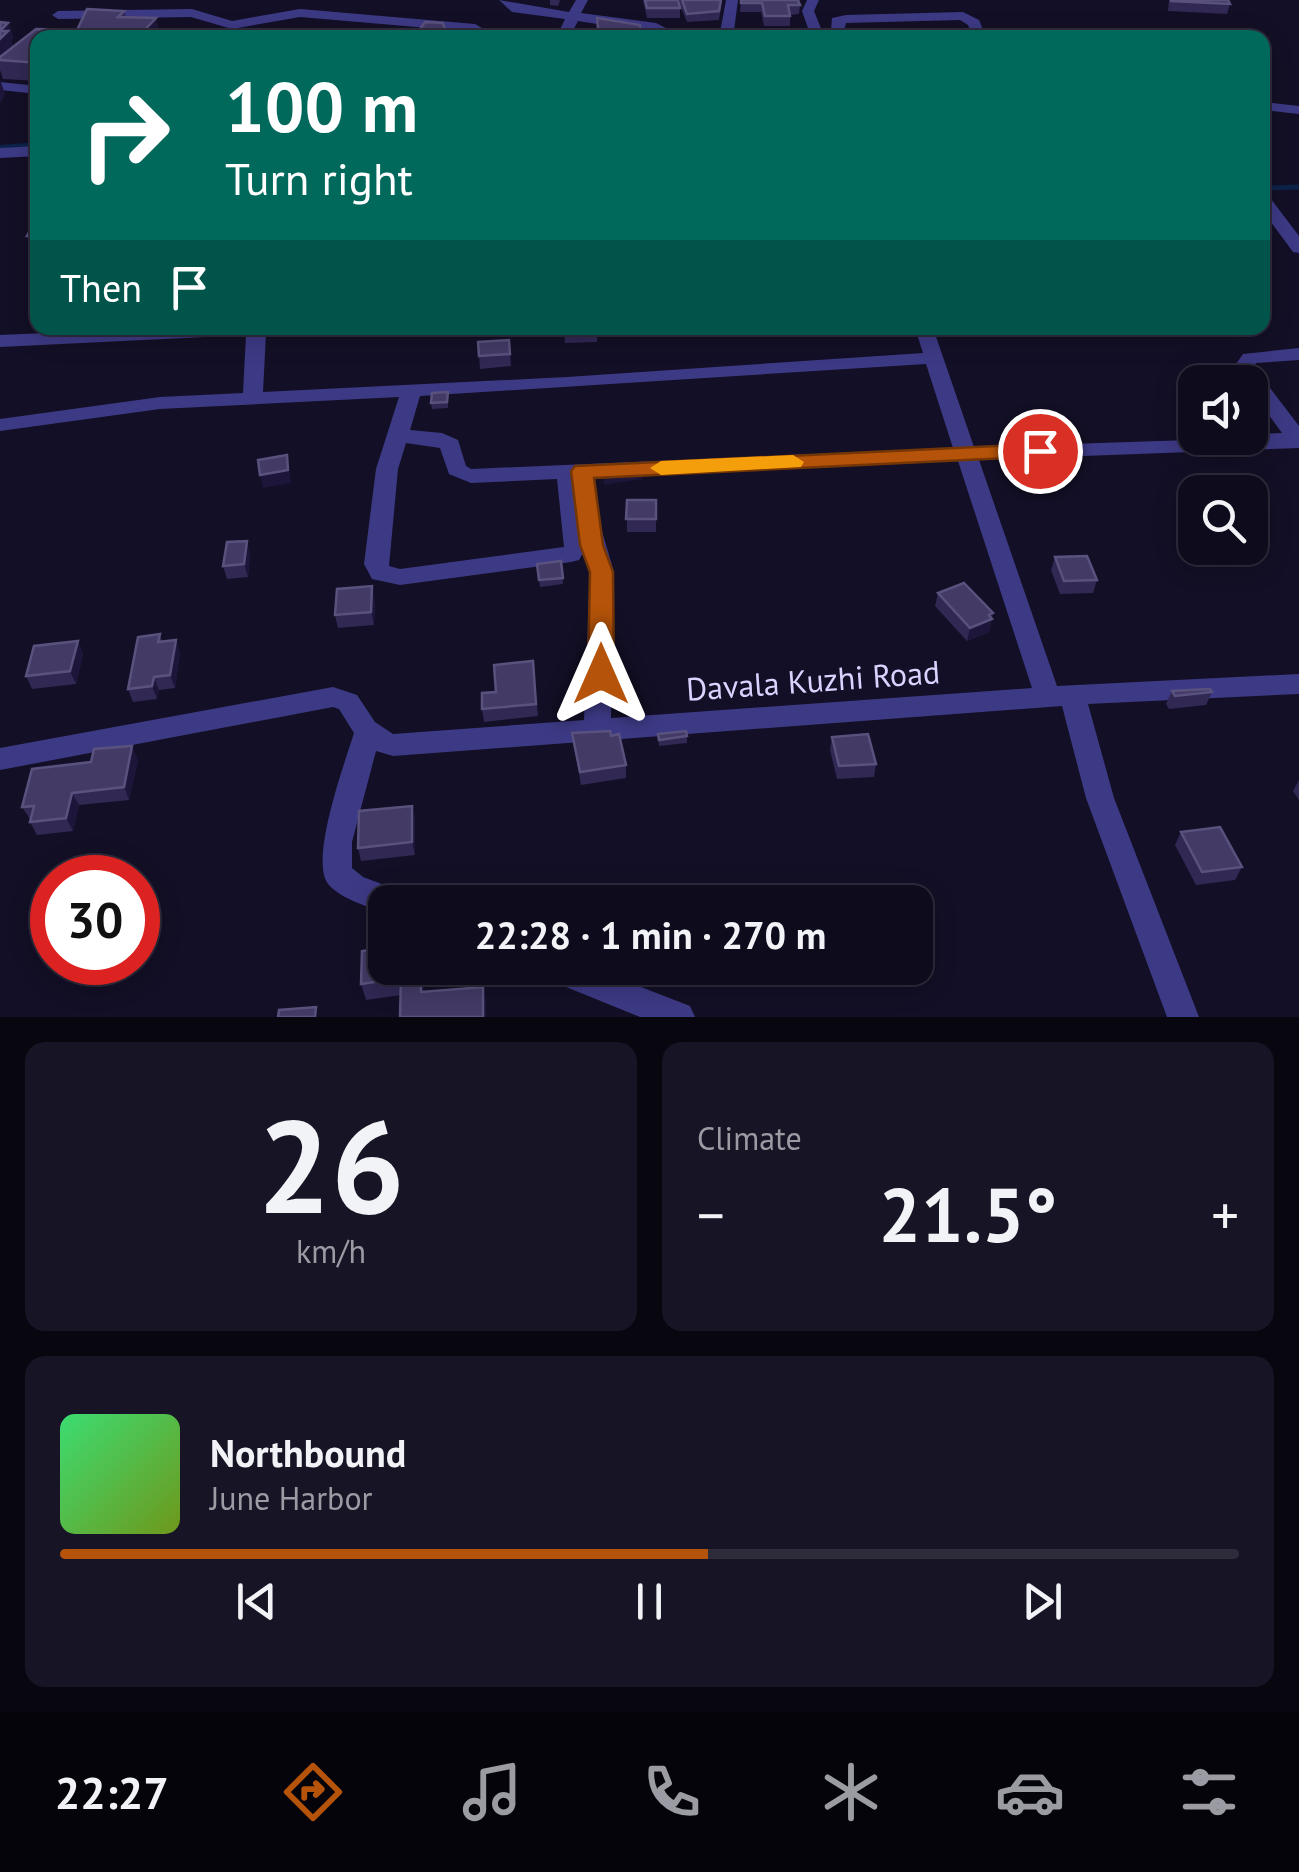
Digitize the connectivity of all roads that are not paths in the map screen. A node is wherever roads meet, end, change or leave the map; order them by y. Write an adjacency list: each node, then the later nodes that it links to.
1 (80, 0): 7 (street)
2 (582, 0): 6 (street)
3 (813, 0): 13 (street)
4 (885, 0): 9 (street)
5 (732, 8): 12 (street)
6 (576, 16): 7 (street); 10 (street); 11 (street)
7 (491, 18)
8 (917, 18): 9 (street); 15 (street); 16 (street)
9 (886, 19): 14 (street)
10 (567, 30)
11 (663, 30)
12 (742, 30)
13 (815, 30)
14 (836, 30)
15 (921, 30)
16 (976, 30)
17 (0, 86): 18 (street)
18 (30, 89)
19 (1270, 107): 20 (street)
20 (1299, 110)
21 (30, 151): 22 (street)
22 (0, 153)
23 (1270, 209): 24 (street)
24 (1299, 248)
25 (126, 335): 28 (street)
26 (256, 335): 32 (street)
27 (926, 335): 30 (street)
28 (0, 341)
29 (1299, 354): 35 (street)
30 (934, 358): 31 (street); 36 (street)
31 (412, 390): 32 (street); 34 (street)
32 (253, 398): 33 (street)
33 (0, 425)
34 (397, 436): 37 (street); 37 (street)
35 (1298, 440): 36 (street)
36 (966, 454): 37 (street); 39 (street)
37 (575, 472): 40 (street)
38 (1299, 684): 39 (street, Davala Kuzhi Road)
39 (1060, 696): 40 (street, Davala Kuzhi Road); 46 (street)
40 (596, 731): 41 (street, Davala Kuzhi Road)
41 (367, 732): 42 (street); 43 (street)
42 (0, 759)
43 (368, 892)
44 (598, 985): 45 (street)
45 (679, 1017)
46 (1183, 1017)

